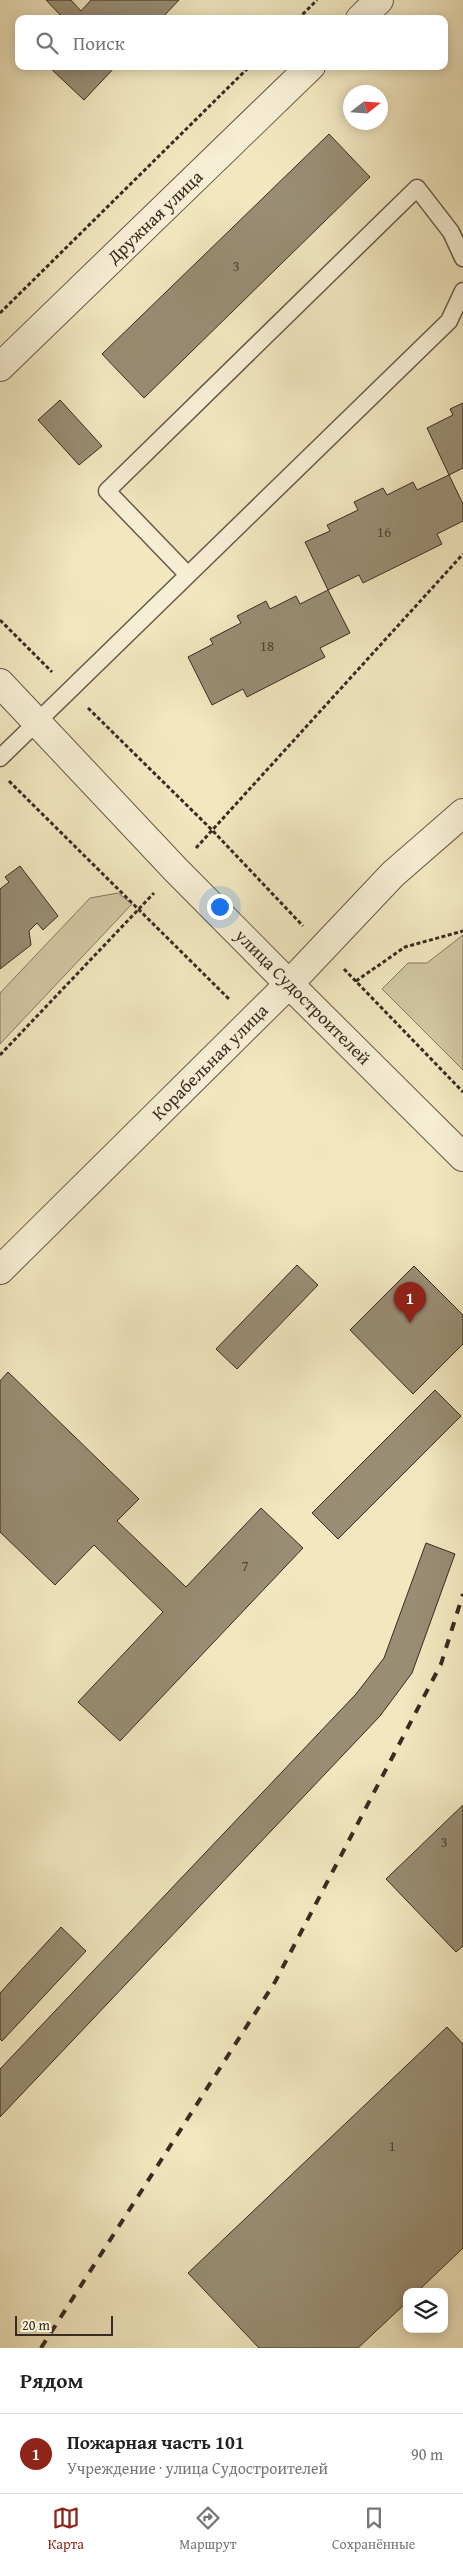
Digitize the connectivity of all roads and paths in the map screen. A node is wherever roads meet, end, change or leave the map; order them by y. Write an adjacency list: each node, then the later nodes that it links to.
1 (317, 0): 3 (path)
2 (379, 0): 4 (street)
3 (302, 15)
4 (364, 15)
5 (246, 70): 9 (path)
6 (307, 70): 10 (street, Дружная улица)
7 (463, 258): 12 (lane)
8 (463, 291): 12 (lane)
9 (0, 313)
10 (0, 367)
11 (463, 554): 20 (path)
12 (188, 575): 15 (lane)
13 (0, 620): 15 (path)
14 (0, 683): 16 (street, улица Судостроителей)
15 (70, 690): 16 (lane); 20 (path)
16 (37, 724): 17 (lane); 21 (street, улица Судостроителей)
17 (0, 758)
18 (7, 778): 22 (path)
19 (463, 813): 24 (street, Корабельная улица)
20 (212, 830): 21 (path); 24 (path)
21 (176, 870): 22 (path); 26 (street, улица Судостроителей)
22 (140, 908): 27 (path); 28 (path)
23 (463, 932): 25 (path)
24 (323, 948): 25 (path); 26 (street, Корабельная улица)
25 (356, 981): 29 (path)
26 (290, 984): 27 (street, Корабельная улица); 30 (street, улица Судостроителей)
27 (251, 1022): 31 (street, Корабельная улица)
28 (0, 1055)
29 (463, 1092)
30 (463, 1156)
31 (0, 1270)

